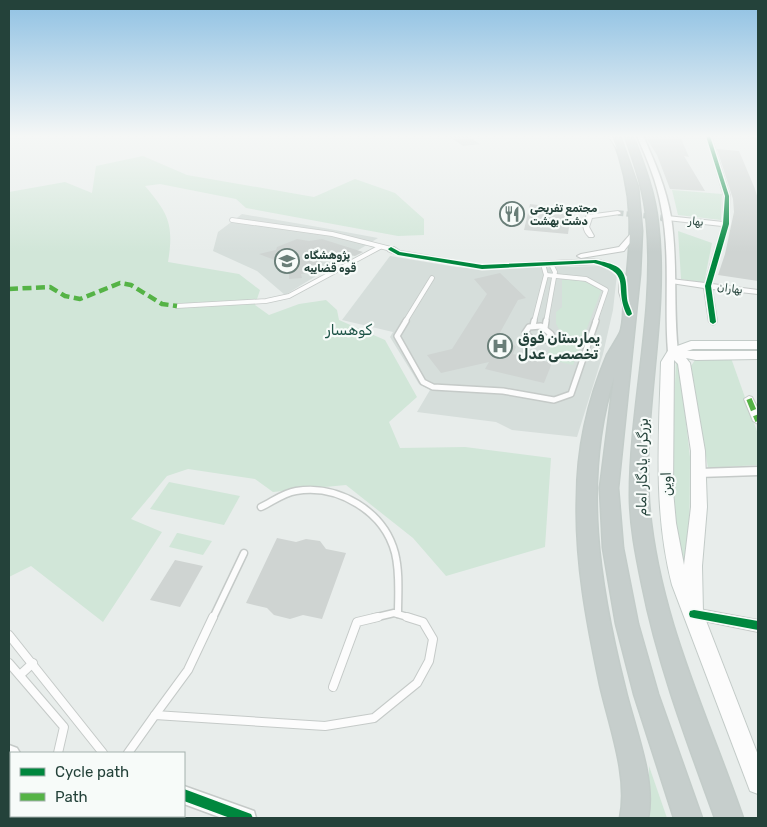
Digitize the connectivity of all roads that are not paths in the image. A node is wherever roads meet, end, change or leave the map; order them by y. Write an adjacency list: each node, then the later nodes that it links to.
1 (630, 175): 9 (highway, بزرگراه یادگار امام)
2 (644, 175): 52 (highway, بزرگراه یادگار امام)
3 (656, 175): 6 (street, اوین)
4 (720, 175): 8 (street)
5 (618, 213): 10 (street)
6 (667, 218): 8 (street, بهار); 18 (street, اوین)
7 (232, 220): 11 (lane)
8 (726, 224): 19 (street)
9 (636, 231): 13 (street); 23 (highway, بزرگراه یادگار امام)
10 (591, 236)
11 (380, 247): 12 (lane); 21 (lane)
12 (391, 249): 13 (street); 14 (street)
13 (591, 258): 14 (street); 23 (street)
14 (547, 264): 15 (lane); 16 (lane)
15 (546, 275): 16 (lane); 24 (lane)
16 (554, 276): 17 (lane); 25 (lane)
17 (432, 278)
18 (671, 281): 19 (street, بهاران); 27 (street, اوین)
19 (708, 286): 20 (street, بهاران); 22 (street)
20 (758, 292)
21 (177, 306)
22 (714, 322)
23 (628, 323): 50 (highway); 51 (highway, بزرگراه یادگار امام)
24 (533, 326): 25 (lane); 25 (lane)
25 (545, 328)
26 (758, 345): 27 (main road)
27 (673, 352): 28 (main road); 32 (main road, اوین); 36 (main road, اوین)
28 (758, 355)
29 (749, 399): 30 (street)
30 (758, 421)
31 (758, 471): 32 (street)
32 (699, 474): 36 (main road, اوین)
33 (261, 507): 35 (lane)
34 (244, 554): 43 (lane)
35 (398, 614): 42 (lane); 43 (lane)
36 (694, 614): 37 (street); 47 (main road, اوین)
37 (758, 626)
38 (9, 635): 40 (lane)
39 (9, 663): 41 (lane)
40 (33, 663): 41 (lane); 45 (lane)
41 (20, 675): 44 (lane)
42 (333, 688)
43 (155, 715): 46 (lane)
44 (58, 752)
45 (101, 752)
46 (129, 752)
47 (758, 783)
48 (185, 795): 49 (street)
49 (247, 818)
50 (634, 818)
51 (688, 818)
52 (729, 818)

